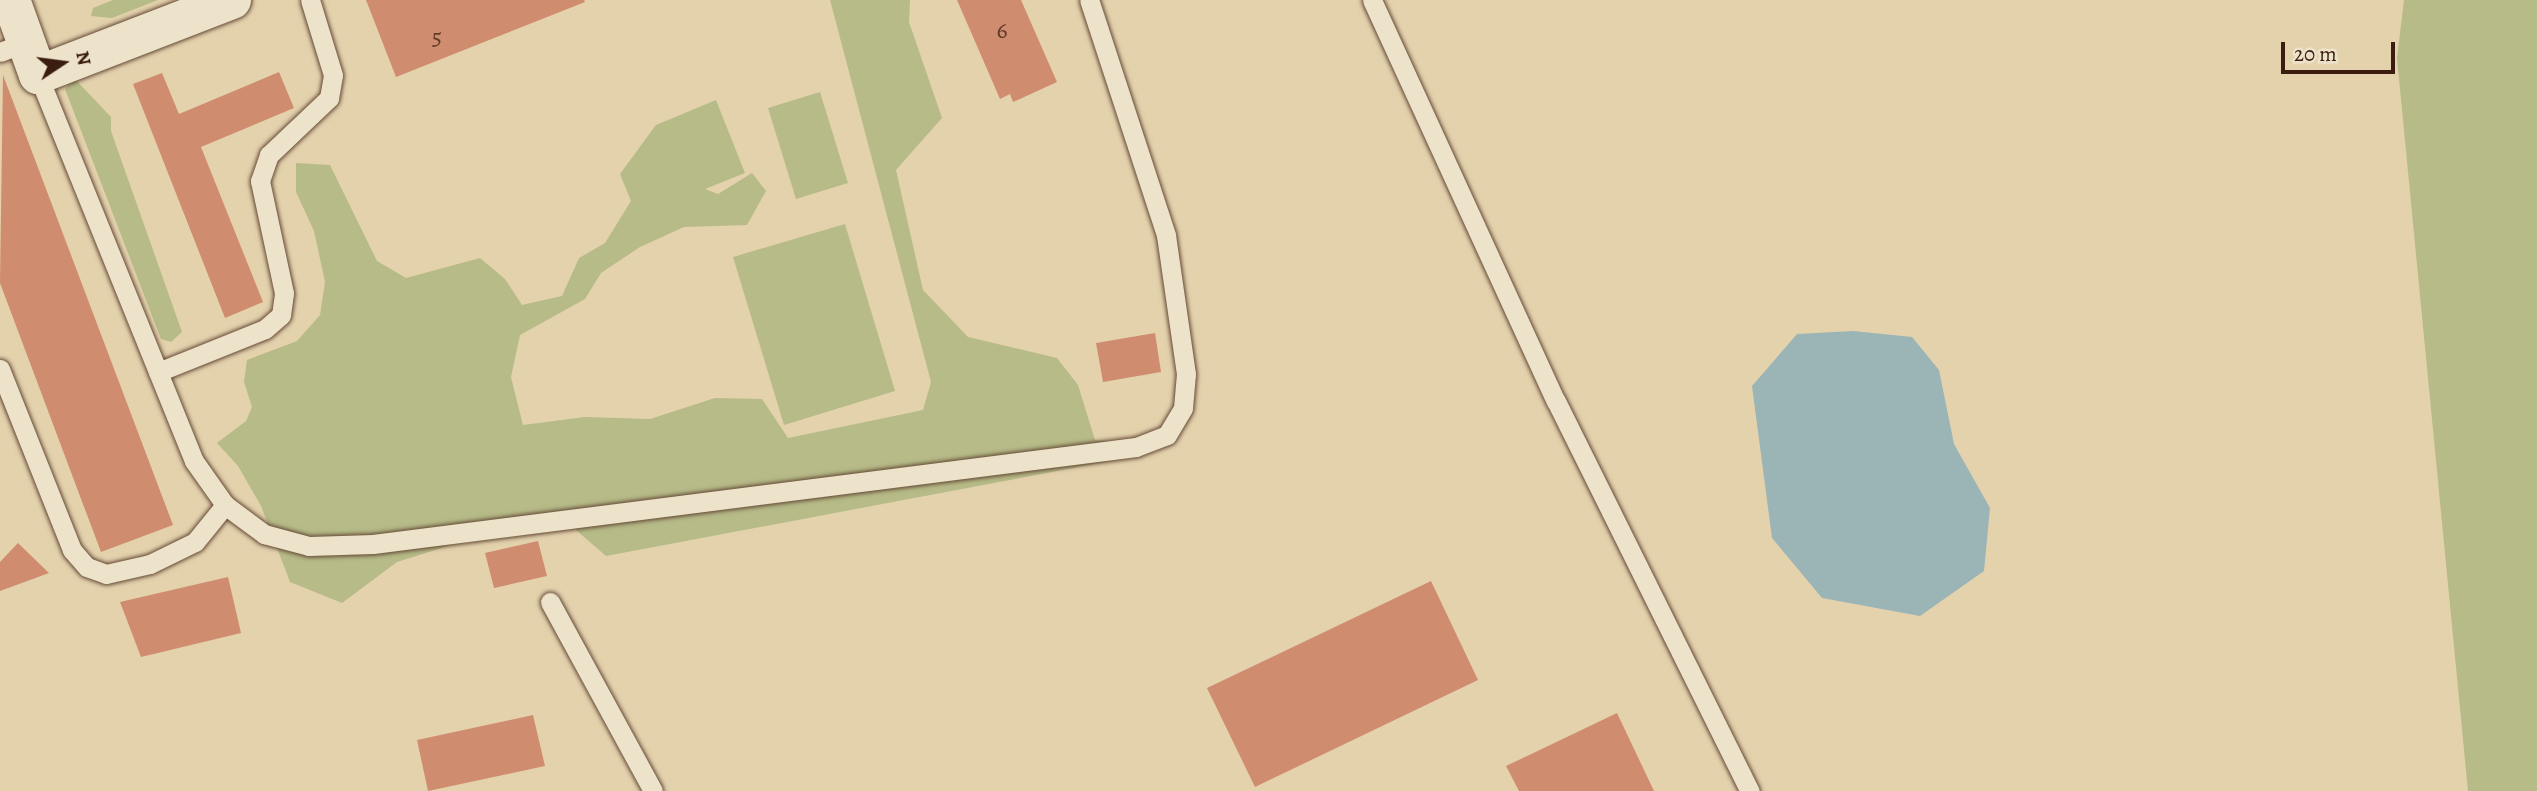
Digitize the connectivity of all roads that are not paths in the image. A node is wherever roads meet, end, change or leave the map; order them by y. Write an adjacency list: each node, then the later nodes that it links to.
1 (11, 0): 6 (street)
2 (232, 0): 6 (street)
3 (310, 0): 8 (lane)
4 (1089, 0): 9 (lane)
5 (1372, 0): 12 (lane)
6 (21, 57): 8 (lane)
7 (0, 369): 9 (lane)
8 (158, 372): 9 (lane)
9 (225, 505)
10 (550, 602): 11 (lane)
11 (653, 791)
12 (1750, 791)

